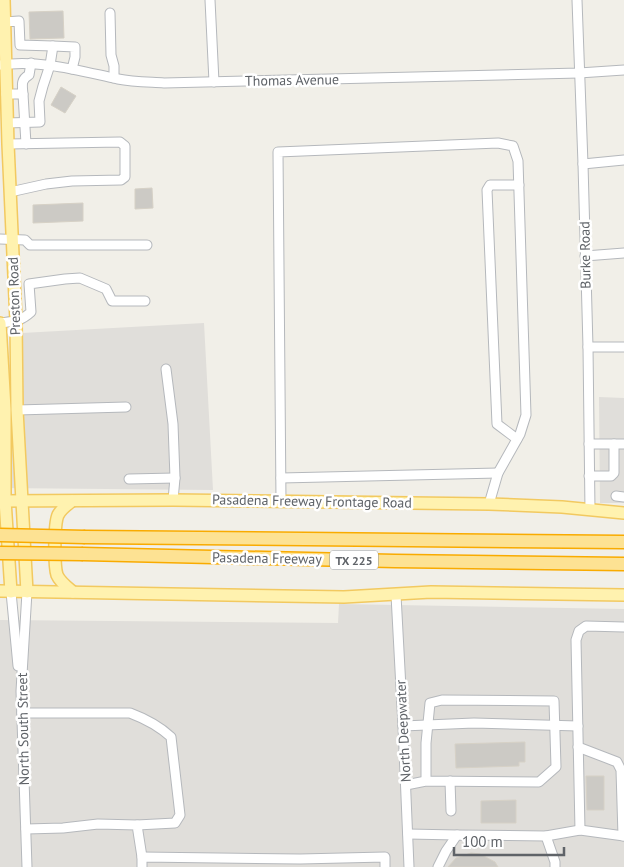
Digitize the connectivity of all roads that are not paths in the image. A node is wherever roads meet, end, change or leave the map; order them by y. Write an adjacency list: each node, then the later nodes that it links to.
1 (4, 0): 5 (main road, Preston Road)
2 (210, 0): 16 (street)
3 (577, 0): 12 (street, Burke Road)
4 (110, 13): 15 (street)
5 (4, 22): 6 (street); 7 (main road, Preston Road)
6 (53, 46): 9 (street); 10 (street)
7 (3, 64): 8 (street, Thomas Avenue); 17 (main road, Preston Road)
8 (31, 64): 9 (street, Thomas Avenue); 13 (street)
9 (50, 66): 10 (street, Thomas Avenue); 14 (street)
10 (72, 69): 15 (street, Thomas Avenue)
11 (624, 70): 12 (street, Thomas Avenue)
12 (579, 73): 16 (street, Thomas Avenue); 24 (street, Burke Road)
13 (29, 75): 14 (street); 18 (street)
14 (46, 77): 20 (street)
15 (114, 78): 16 (street, Thomas Avenue)
16 (214, 82)
17 (6, 94): 18 (street); 19 (main road, Preston Road)
18 (23, 94): 20 (street)
19 (7, 123): 20 (street); 22 (main road, Preston Road)
20 (25, 123): 21 (street)
21 (26, 144): 22 (street); 26 (street)
22 (5, 151): 26 (main road, Preston Road)
23 (624, 160): 24 (street)
24 (583, 164): 31 (street, Burke Road)
25 (519, 185): 41 (street); 41 (street); 49 (street)
26 (10, 192): 28 (main road, Preston Road)
27 (0, 239): 28 (street)
28 (12, 239): 29 (street); 33 (main road, Preston Road)
29 (147, 245)
30 (624, 253): 31 (street)
31 (585, 256): 35 (street, Burke Road)
32 (145, 301): 33 (street)
33 (16, 321): 34 (street); 40 (main road, Preston Road)
34 (0, 323): 39 (main road, Preston Road)
35 (588, 347): 36 (street); 43 (street, Burke Road)
36 (624, 347)
37 (166, 369): 48 (street)
38 (126, 407): 40 (street)
39 (5, 409): 40 (main road); 42 (main road, Preston Road)
40 (17, 410): 51 (main road, Preston Road)
41 (517, 439): 46 (street)
42 (3, 442): 53 (main road, Preston Road)
43 (589, 444): 44 (street); 47 (street, Burke Road)
44 (614, 444): 45 (street); 47 (street)
45 (624, 444)
46 (498, 473): 49 (street); 56 (street)
47 (589, 476): 57 (street, Burke Road)
48 (175, 478): 50 (street); 52 (street)
49 (281, 478): 55 (street)
50 (129, 479)
51 (23, 500): 53 (main road, Pasadena Freeway Frontage Road); 54 (main road, Pasadena Freeway Frontage Road); 64 (main road, Preston Road)
52 (173, 500): 54 (main road, Pasadena Freeway Frontage Road); 55 (main road, Pasadena Freeway Frontage Road)
53 (2, 501): 63 (main road, Preston Road)
54 (72, 501): 65 (main road)
55 (281, 501): 56 (main road, Pasadena Freeway Frontage Road)
56 (489, 504): 57 (main road, Pasadena Freeway Frontage Road)
57 (590, 510): 58 (main road, Pasadena Freeway Frontage Road)
58 (624, 513)
59 (0, 535): 60 (highway, Pasadena Freeway / TX 225, bridge)
60 (624, 542)
61 (0, 553): 62 (highway, Pasadena Freeway / TX 225, bridge)
62 (624, 564)
63 (5, 592): 64 (main road); 69 (street)
64 (27, 592): 65 (main road); 69 (street, North South Street)
65 (73, 592): 66 (main road)
66 (396, 595): 67 (main road); 72 (street, North Deepwater)
67 (624, 595)
68 (624, 627): 74 (street)
69 (21, 691): 70 (street, North South Street)
70 (22, 713): 80 (street); 81 (street, North South Street)
71 (554, 725): 73 (street); 73 (street); 74 (street); 77 (street)
72 (403, 726): 73 (street); 78 (street, North Deepwater)
73 (428, 726): 76 (street)
74 (578, 726): 75 (street)
75 (578, 747): 82 (street); 86 (street)
76 (426, 781): 77 (street); 78 (street)
77 (450, 781): 79 (street)
78 (406, 785): 83 (street, North Deepwater)
79 (451, 812)
80 (137, 825): 81 (street); 87 (street)
81 (26, 829): 89 (street, North South Street)
82 (580, 830): 85 (street); 86 (street)
83 (408, 834): 84 (street); 92 (street, North Deepwater)
84 (457, 836): 85 (street); 93 (street)
85 (546, 836): 94 (street)
86 (623, 836)
87 (142, 857): 88 (street); 90 (street)
88 (300, 863): 91 (street)
89 (27, 867)
90 (142, 867)
91 (385, 867)
92 (409, 867)
93 (438, 867)
94 (555, 867)

